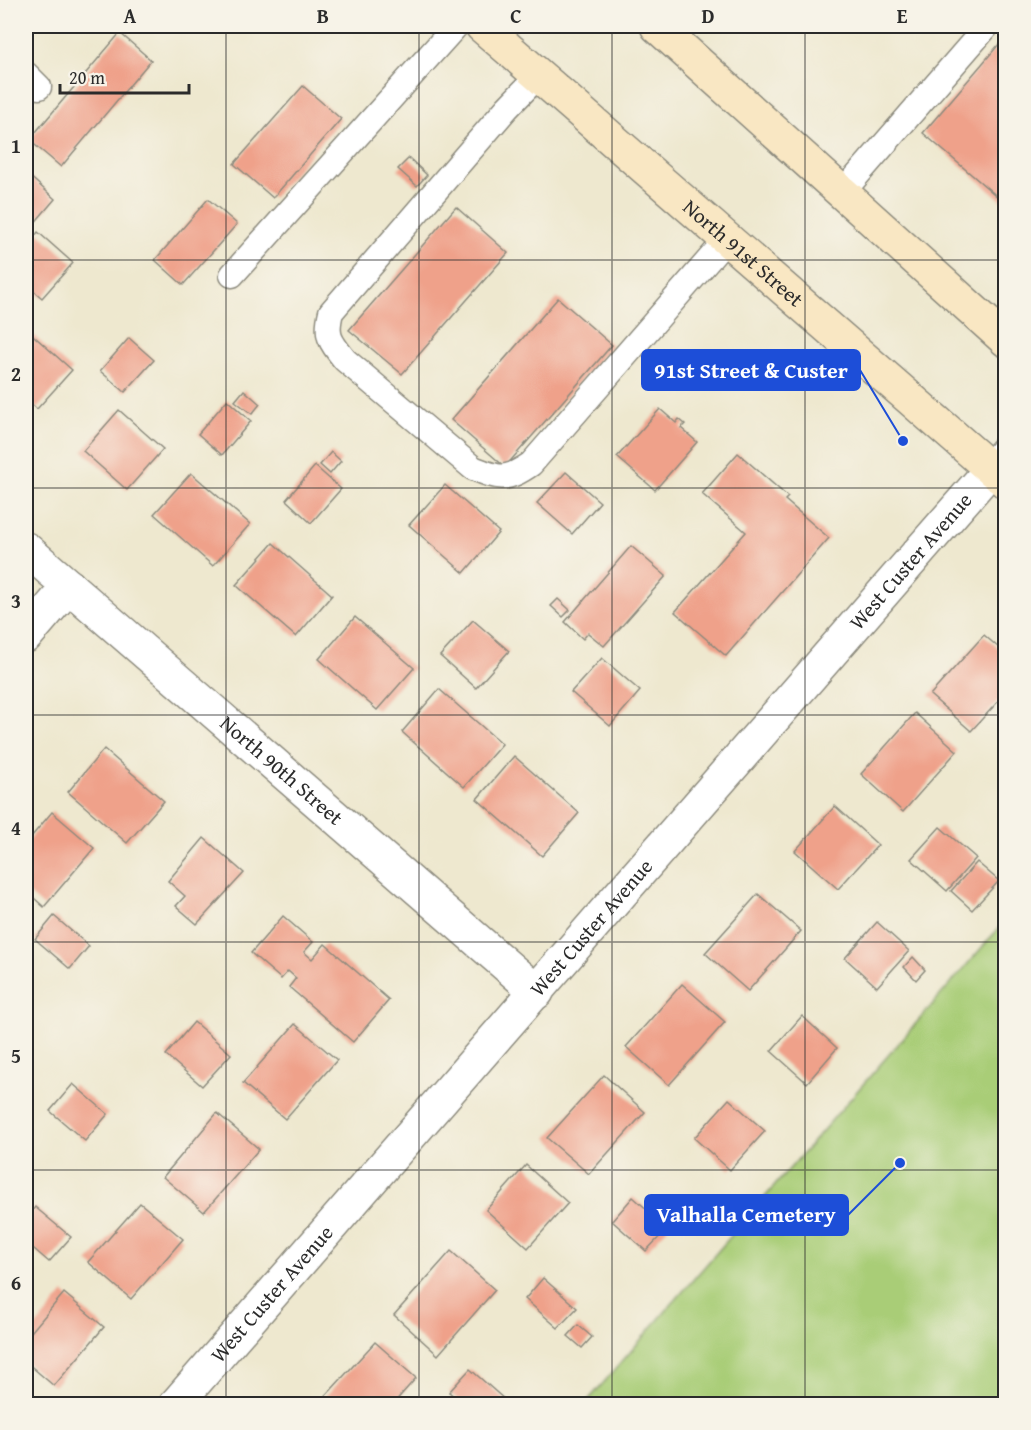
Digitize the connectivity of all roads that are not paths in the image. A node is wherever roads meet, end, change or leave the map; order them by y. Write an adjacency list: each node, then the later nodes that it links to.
1 (456, 26): 8 (lane)
2 (482, 26): 5 (main road, North 91st Street)
3 (657, 26): 6 (main road)
4 (987, 26): 6 (lane)
5 (539, 75): 7 (main road, North 91st Street); 7 (lane)
6 (842, 193): 9 (main road)
7 (727, 239): 10 (main road, North 91st Street)
8 (232, 275)
9 (1005, 340)
10 (1000, 468): 14 (street, West Custer Avenue)
11 (26, 549): 12 (street, North 90th Street)
12 (69, 586): 13 (street); 14 (street, North 90th Street)
13 (26, 636)
14 (537, 992): 15 (street, West Custer Avenue)
15 (176, 1404)

